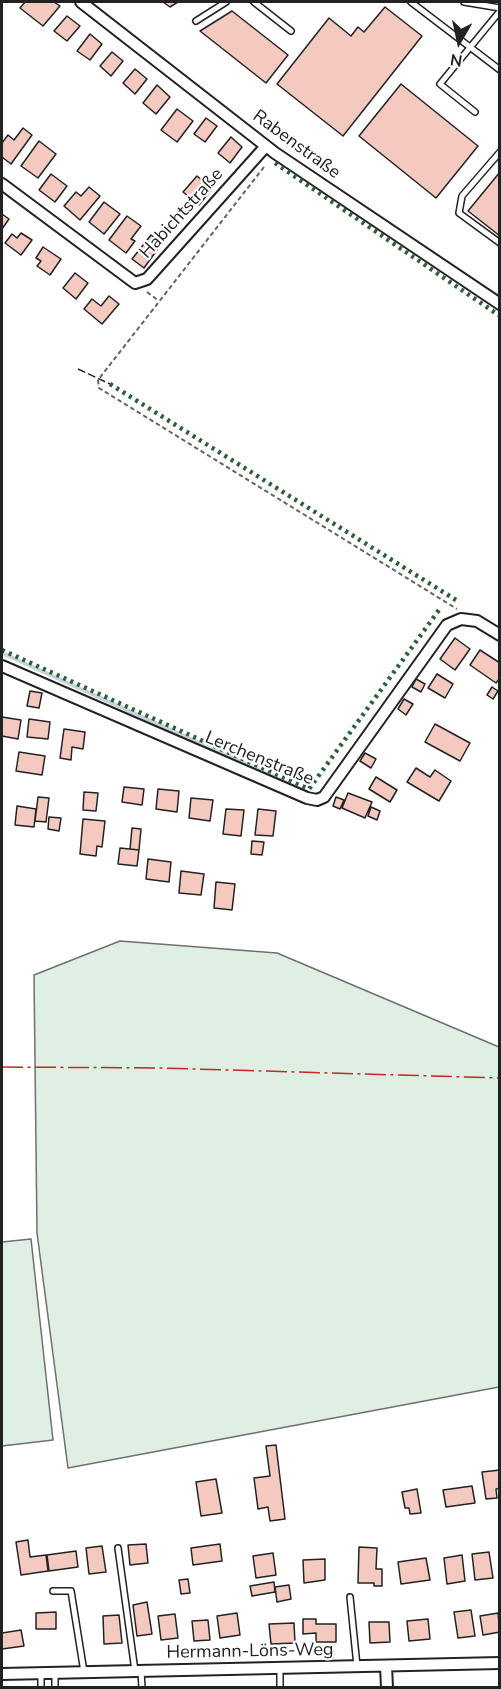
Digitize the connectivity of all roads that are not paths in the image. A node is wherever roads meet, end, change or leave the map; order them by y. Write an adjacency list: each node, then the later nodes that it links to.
1 (81, 2): 12 (street, Rabenstraße)
2 (226, 2): 7 (lane)
3 (254, 2): 8 (lane)
4 (411, 2): 9 (lane)
5 (464, 2): 6 (lane)
6 (500, 9): 9 (lane)
7 (195, 21)
8 (291, 31)
9 (470, 47): 10 (lane); 11 (lane)
10 (500, 70)
11 (475, 112)
12 (270, 149): 14 (street, Habichtstraße); 16 (street, Rabenstraße)
13 (500, 152): 15 (lane)
14 (2, 184)
15 (500, 243)
16 (500, 304)
17 (500, 635): 18 (street, Lerchenstraße)
18 (2, 666)
19 (118, 1548): 26 (lane)
20 (53, 1591): 27 (lane)
21 (350, 1597): 23 (lane)
22 (500, 1663): 24 (street, Hermann-Löns-Weg)
23 (357, 1666): 24 (street, Hermann-Löns-Weg); 25 (street, Hermann-Löns-Weg)
24 (386, 1666): 35 (street)
25 (280, 1668): 26 (street, Hermann-Löns-Weg); 34 (lane)
26 (138, 1671): 27 (street, Hermann-Löns-Weg); 33 (lane)
27 (84, 1672): 29 (street, Hermann-Löns-Weg)
28 (41, 1673): 29 (street, Hermann-Löns-Weg); 30 (street, Hermann-Löns-Weg); 31 (lane)
29 (55, 1673): 32 (lane)
30 (2, 1674)
31 (40, 1688)
32 (55, 1688)
33 (142, 1688)
34 (280, 1688)
35 (387, 1688)

